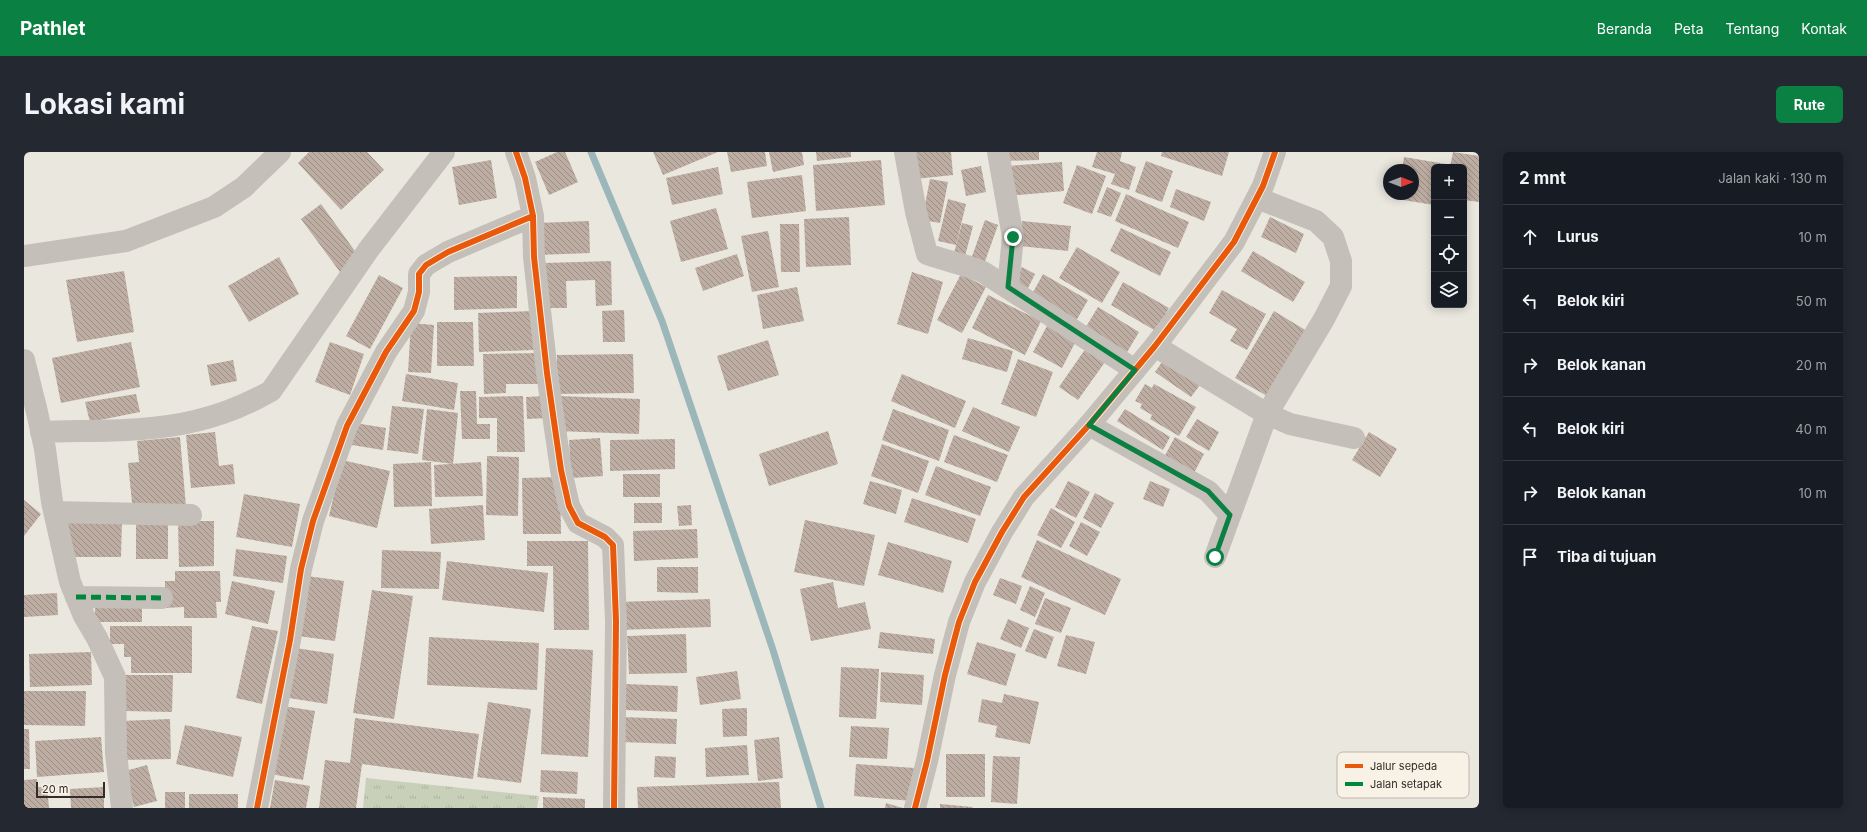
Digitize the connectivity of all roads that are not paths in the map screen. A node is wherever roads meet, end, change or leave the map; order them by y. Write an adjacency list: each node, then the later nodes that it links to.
1 (280, 152): 9 (street)
2 (444, 152): 16 (street)
3 (516, 152): 8 (street)
4 (905, 152): 10 (street)
5 (998, 152): 10 (street)
6 (1275, 152): 7 (street)
7 (1257, 198): 11 (street); 14 (street)
8 (533, 216): 25 (street); 26 (street)
9 (24, 256)
10 (1008, 287): 13 (street)
11 (1155, 346): 13 (street); 14 (street)
12 (24, 360): 16 (street)
13 (1135, 370): 15 (street)
14 (1267, 414): 17 (street); 20 (street)
15 (1089, 425): 20 (street); 27 (street)
16 (41, 432): 18 (street)
17 (1354, 438)
18 (54, 512): 19 (street); 22 (street)
19 (191, 515)
20 (1230, 515): 21 (street)
21 (1215, 557)
22 (76, 598): 23 (street); 24 (street)
23 (162, 598)
24 (122, 808)
25 (257, 808)
26 (614, 808)
27 (915, 808)

